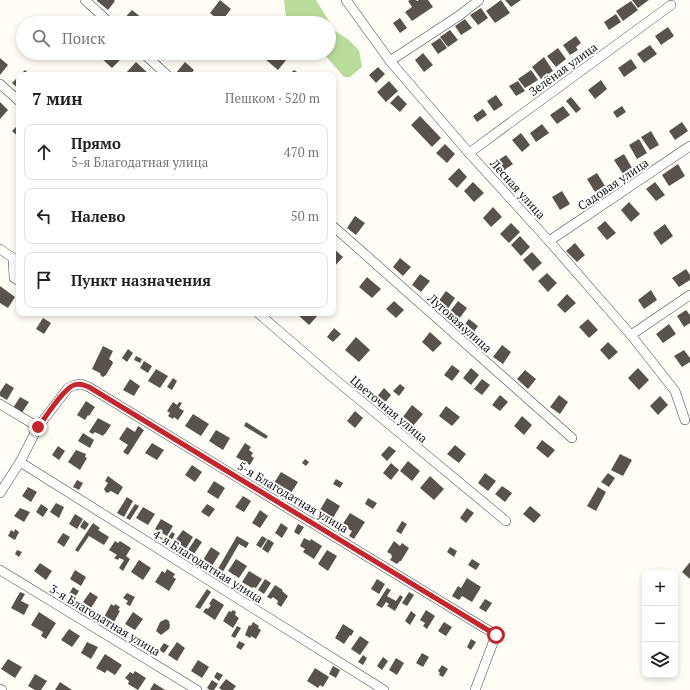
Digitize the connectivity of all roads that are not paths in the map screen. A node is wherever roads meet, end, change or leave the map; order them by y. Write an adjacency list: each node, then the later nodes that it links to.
1 (85, 0): 5 (street)
2 (346, 0): 7 (street, Лесная улица)
3 (479, 0): 7 (street)
4 (671, 5): 12 (street, Зелёная улица)
5 (102, 16)
6 (151, 60): 8 (street)
7 (390, 61): 12 (street, Лесная улица)
8 (164, 72)
9 (0, 84): 10 (street)
10 (16, 98)
11 (690, 146): 14 (street, Садовая улица)
12 (469, 153): 14 (street, Лесная улица)
13 (336, 229): 23 (street, Луговая улица)
14 (549, 241): 19 (street, Лесная улица)
15 (0, 249): 16 (street)
16 (16, 279)
17 (690, 295): 19 (street)
18 (261, 316): 26 (street, Цветочная улица)
19 (631, 335): 21 (street, Лесная улица)
20 (0, 404): 22 (street)
21 (685, 420)
22 (38, 427): 24 (street); 30 (street, 5-я Благодатная улица)
23 (572, 438)
24 (20, 462): 25 (street); 29 (street, 4-я Благодатная улица)
25 (0, 492)
26 (506, 521)
27 (0, 570): 28 (street, 3-я Благодатная улица)
28 (197, 690)
29 (384, 690)
30 (475, 690)

